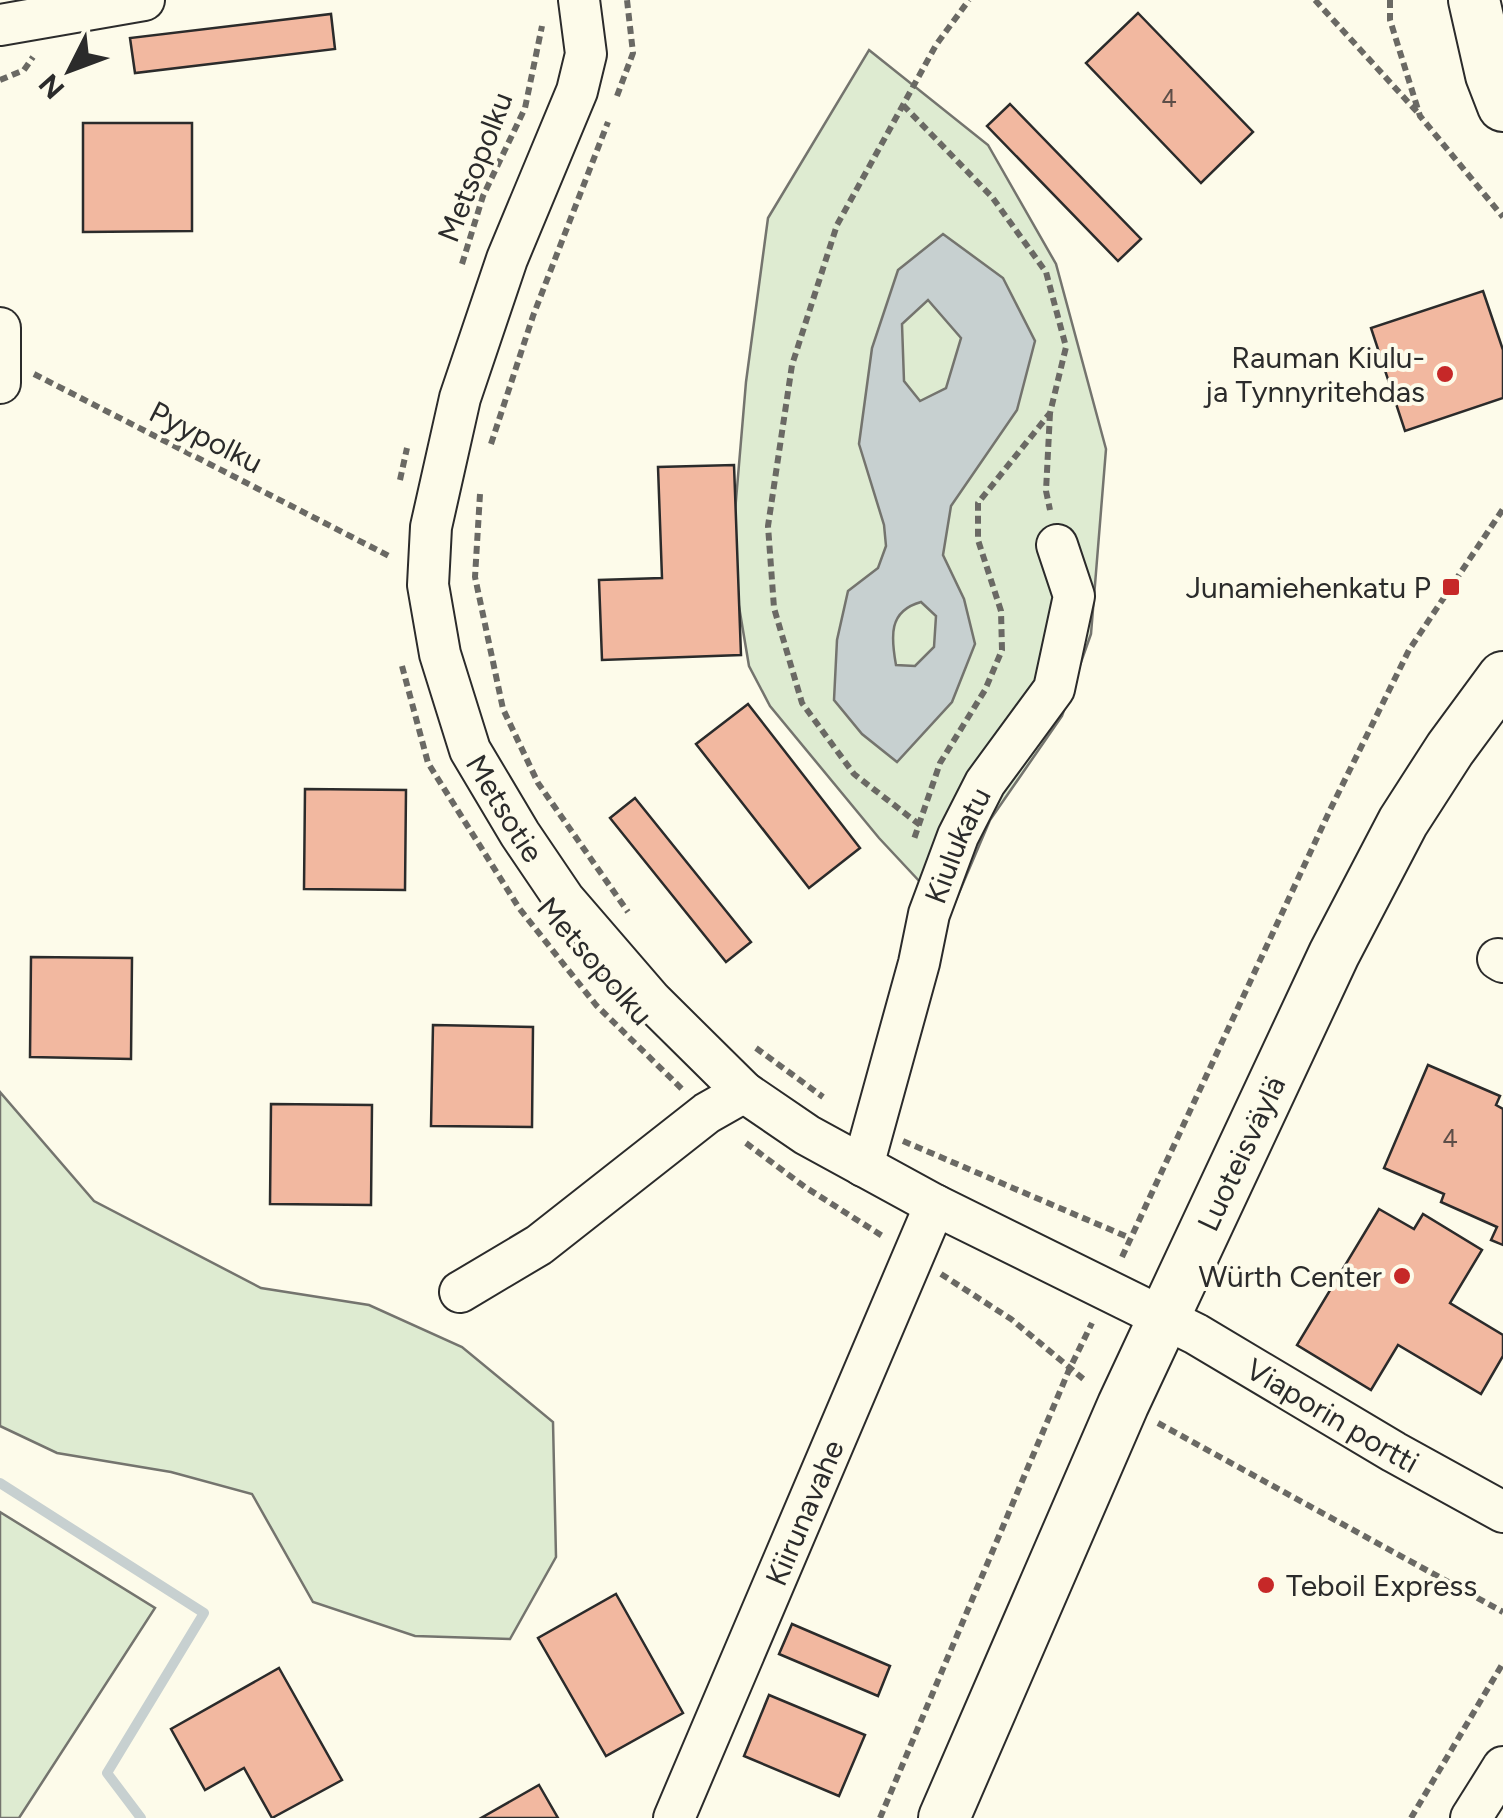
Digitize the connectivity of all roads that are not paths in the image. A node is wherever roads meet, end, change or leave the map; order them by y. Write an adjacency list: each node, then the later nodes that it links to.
1 (144, 0): 4 (street)
2 (580, 0): 8 (street, Metsotie)
3 (1474, 0): 5 (main road)
4 (0, 24)
5 (1499, 90)
6 (1057, 545): 9 (street, Kiulukatu)
7 (1503, 677): 12 (main road, Luoteisväylä)
8 (744, 1092): 9 (street, Metsotie); 11 (street)
9 (868, 1147): 10 (street, Metsotie)
10 (936, 1205): 12 (street, Metsotie); 15 (street, Kiirunavahe)
11 (460, 1292)
12 (1164, 1317): 13 (street, Viaporin portti); 16 (main road, Luoteisväylä)
13 (1503, 1512)
14 (1503, 1767): 17 (street)
15 (674, 1818)
16 (944, 1818)
17 (1471, 1818)

